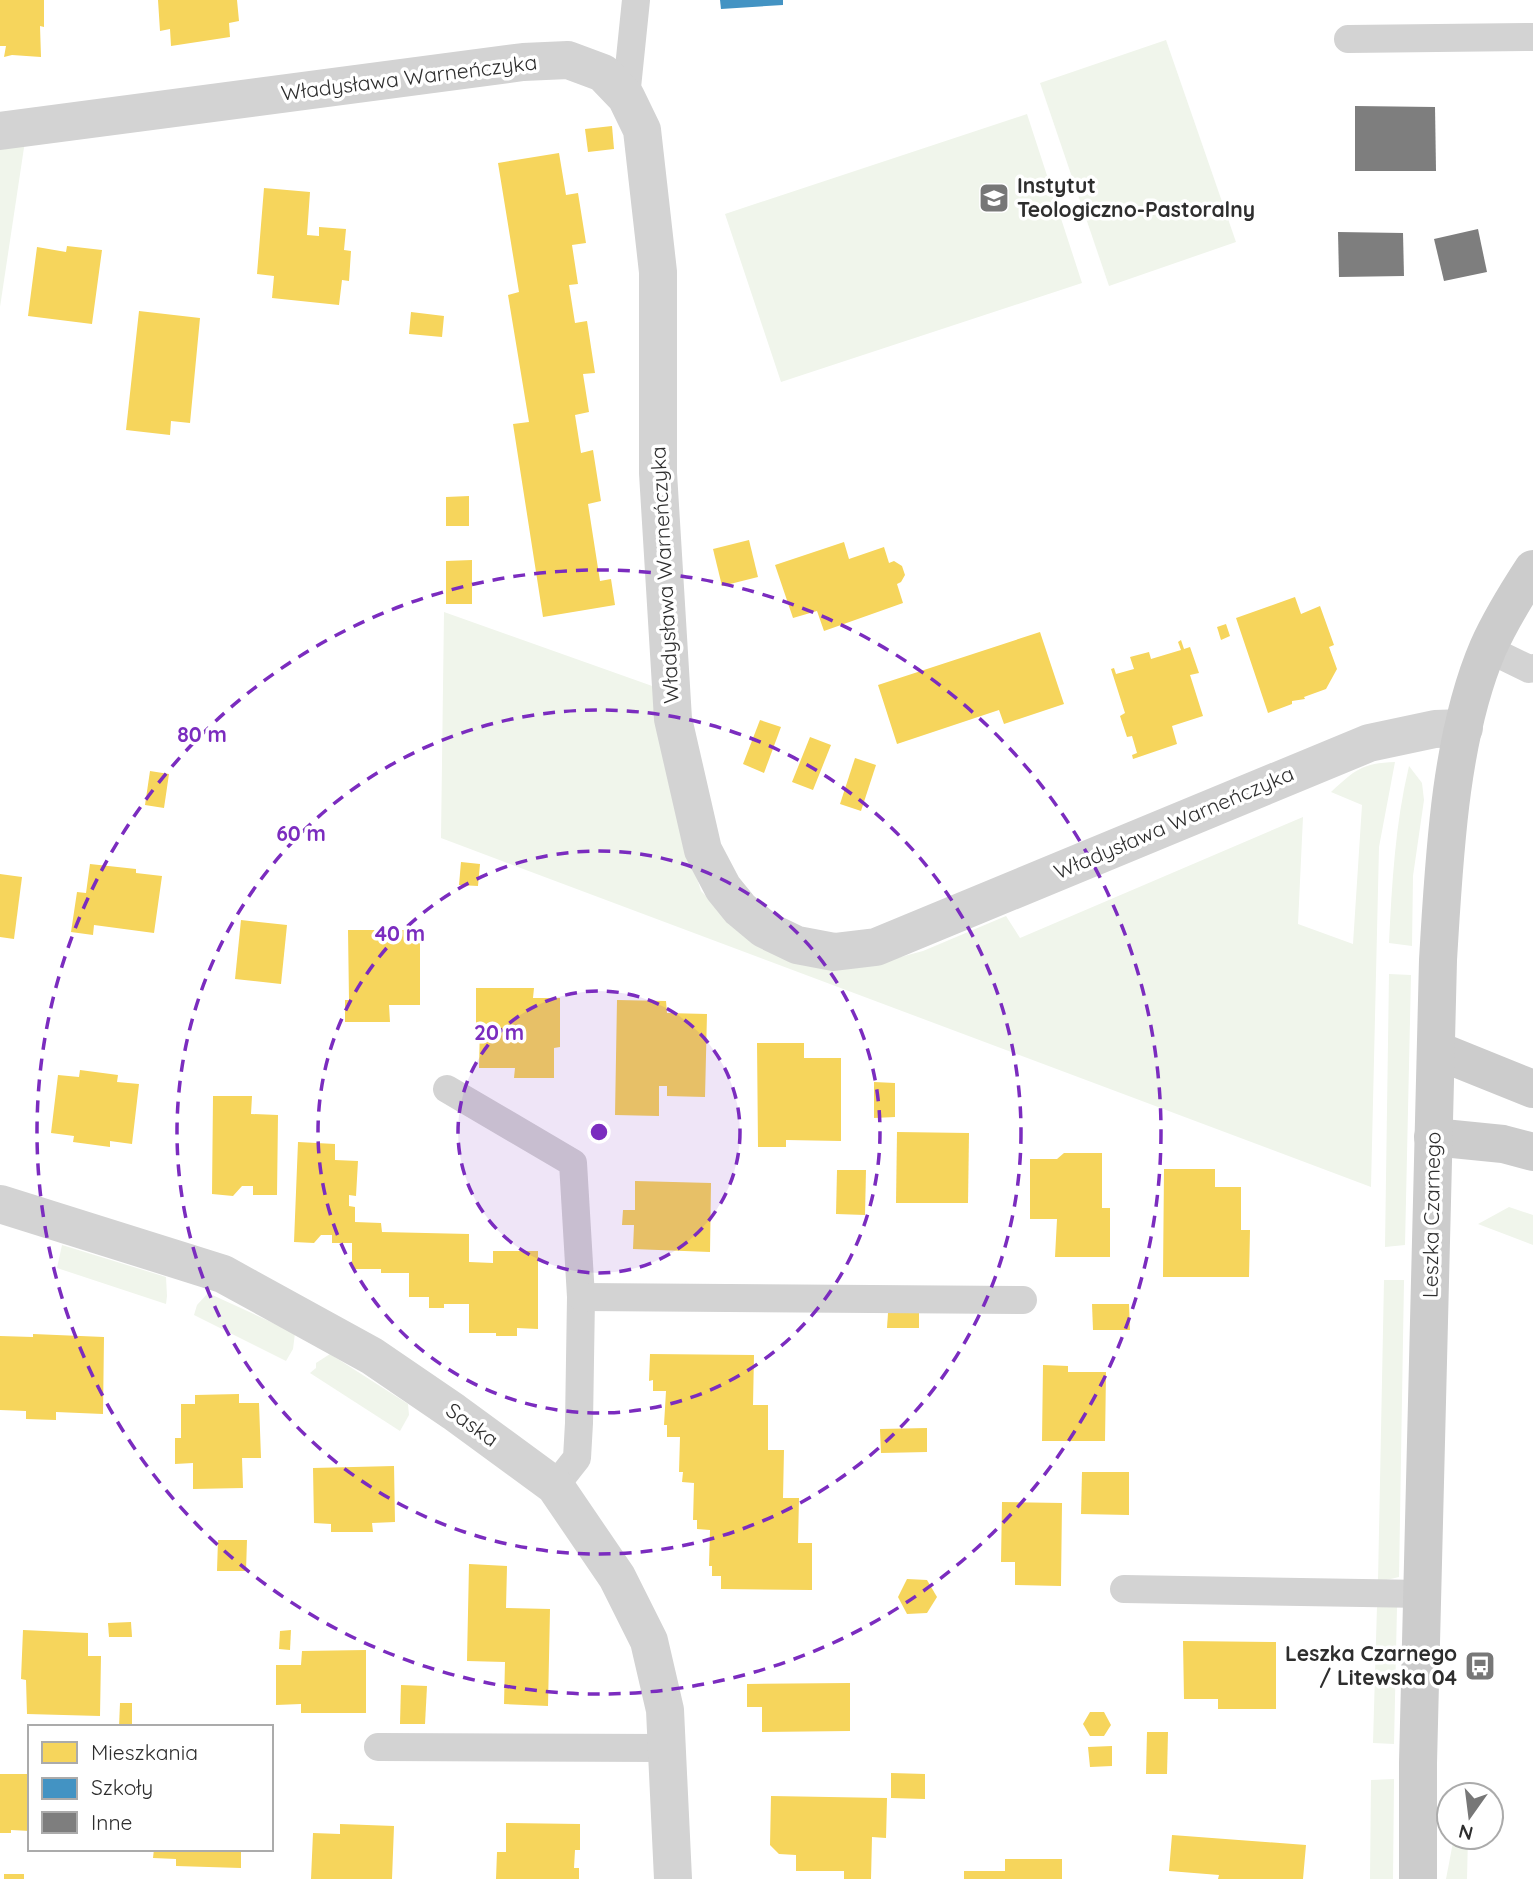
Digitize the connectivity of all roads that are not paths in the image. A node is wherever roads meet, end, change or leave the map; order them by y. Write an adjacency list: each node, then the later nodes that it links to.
1 (636, 0): 4 (lane)
2 (1533, 37): 3 (lane)
3 (1348, 39)
4 (626, 97): 5 (street, Władysława Warneńczyka); 9 (street, Władysława Warneńczyka)
5 (0, 131)
6 (1533, 569): 7 (street, Leszka Czarnego)
7 (1488, 649): 8 (lane); 9 (street, Leszka Czarnego)
8 (1533, 668)
9 (1464, 727): 10 (street, Leszka Czarnego)
10 (1436, 1050): 12 (street); 13 (street, Leszka Czarnego)
11 (447, 1088): 16 (lane)
12 (1533, 1089)
13 (1433, 1137): 14 (street); 20 (street, Leszka Czarnego)
14 (1533, 1152)
15 (0, 1204): 18 (street, Saska)
16 (581, 1297): 17 (lane); 18 (lane)
17 (1023, 1300)
18 (555, 1486): 22 (street, Saska)
19 (1124, 1589): 20 (lane)
20 (1424, 1594): 24 (street, Leszka Czarnego)
21 (378, 1747): 22 (lane)
22 (667, 1748): 23 (street, Saska)
23 (673, 1879)
24 (1418, 1879)

